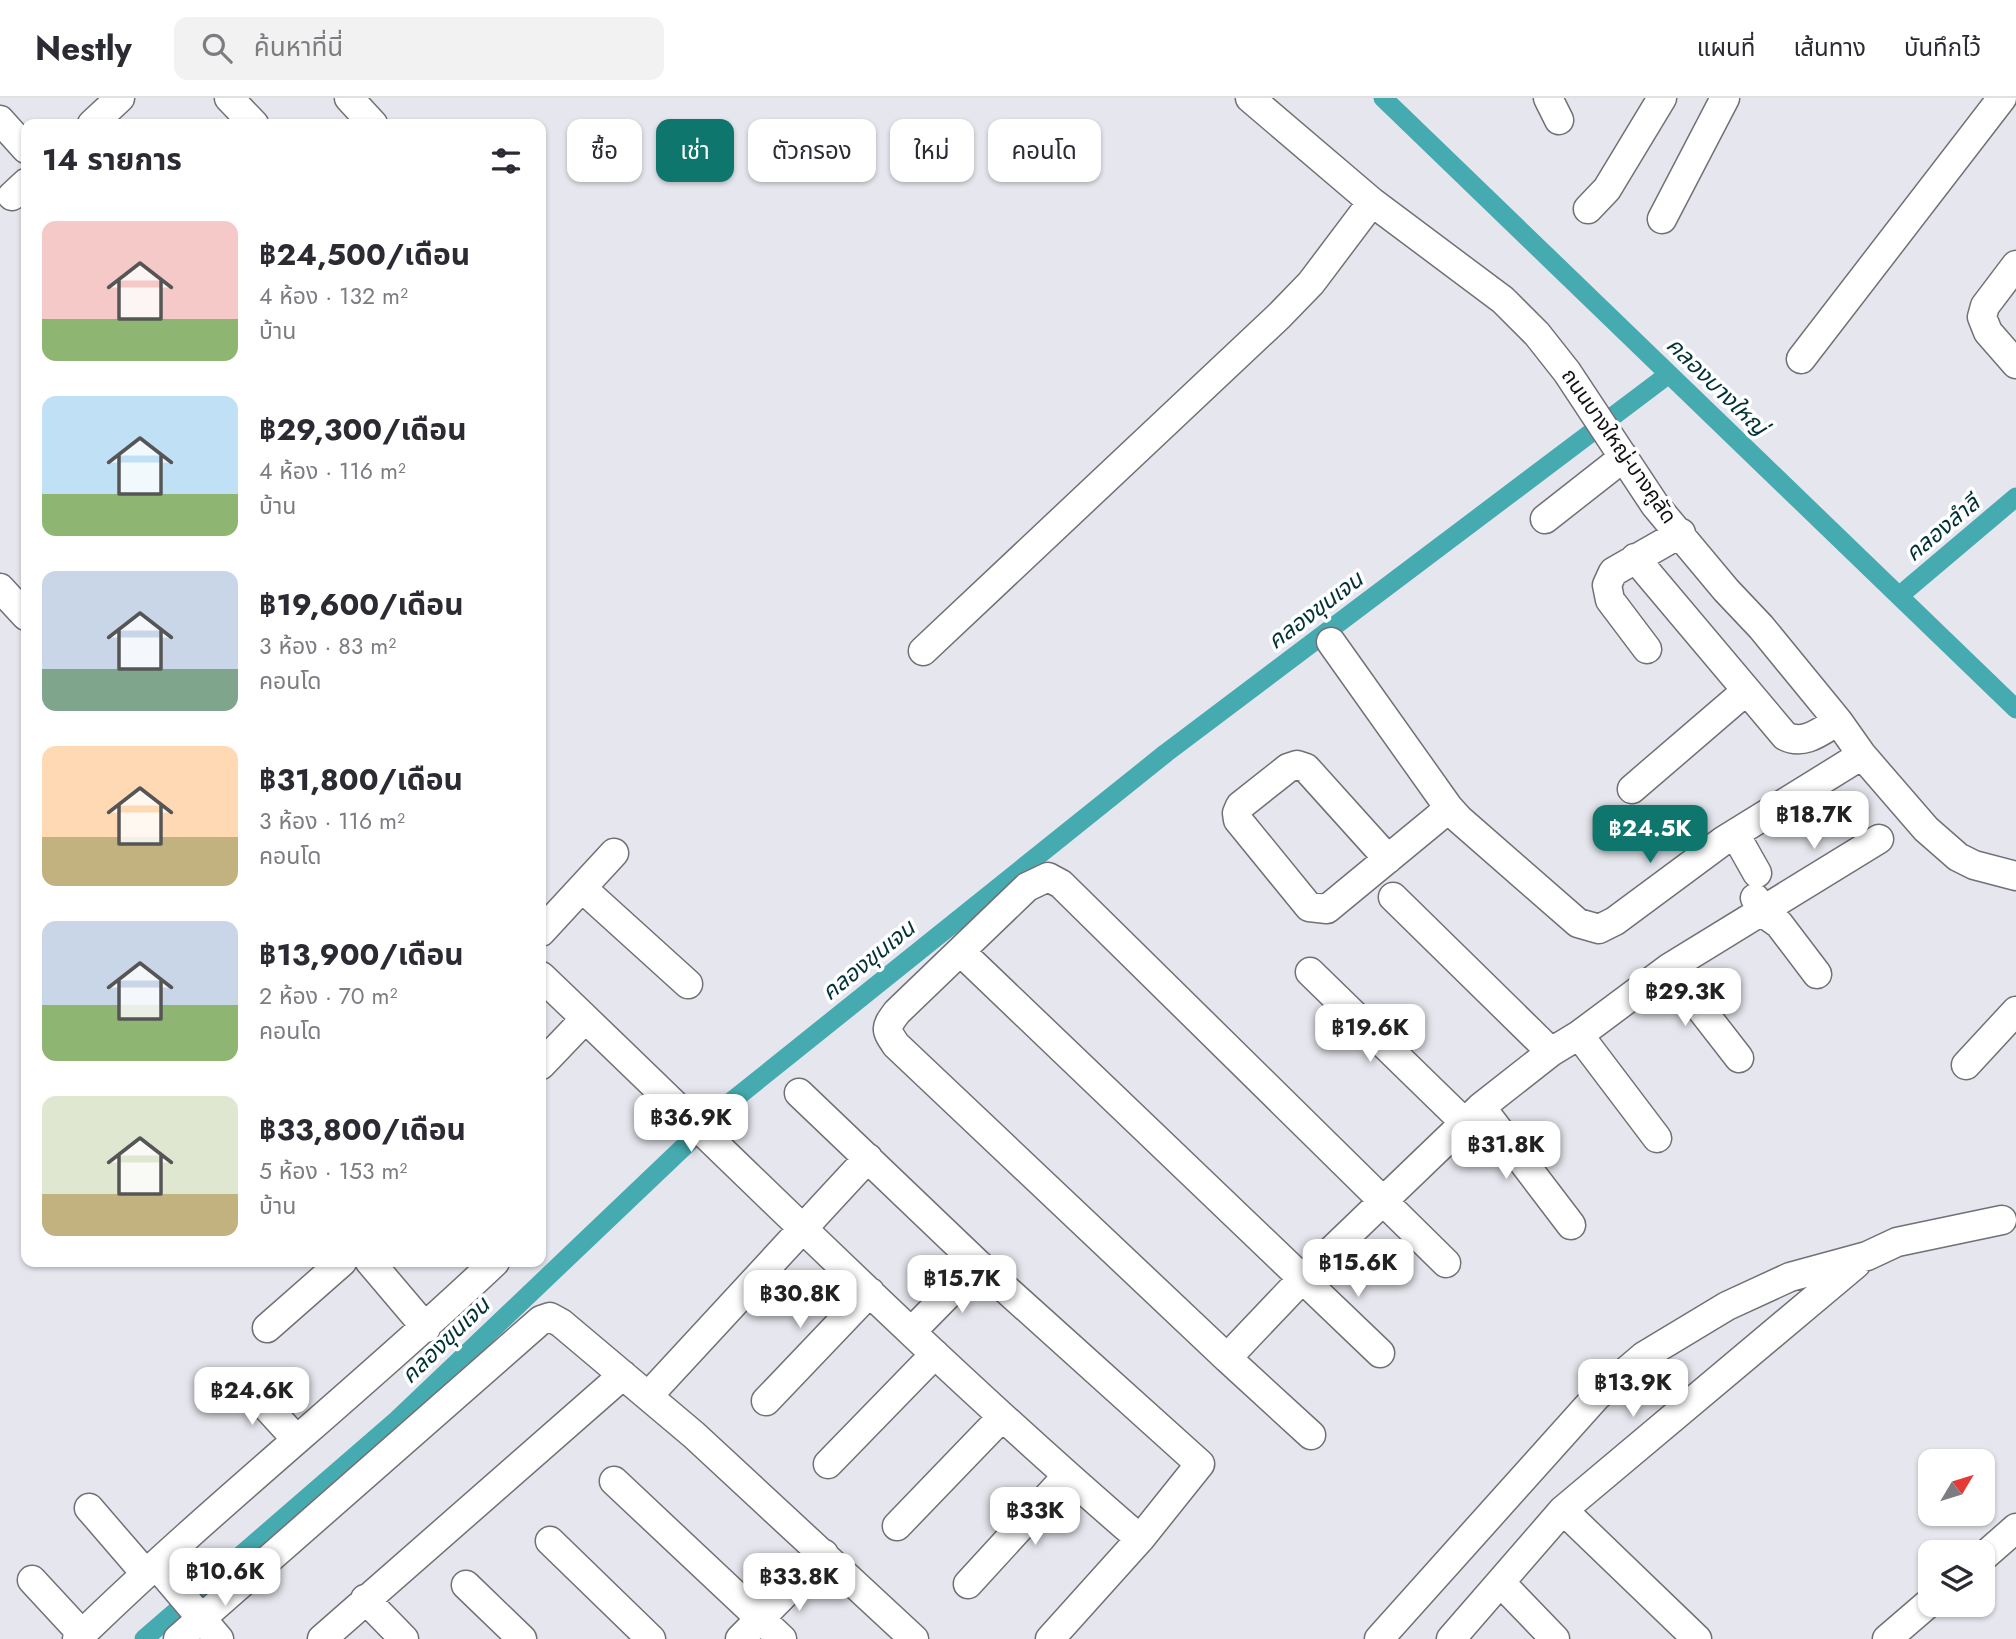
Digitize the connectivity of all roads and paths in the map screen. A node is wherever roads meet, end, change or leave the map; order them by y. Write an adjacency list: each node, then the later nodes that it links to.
1 (229, 98): 7 (street)
2 (349, 98): 8 (street)
3 (1250, 98): 11 (street, ถนนบางใหญ่-บางคูลัด)
4 (1662, 98): 12 (street)
5 (1725, 98): 13 (street)
6 (2001, 98): 15 (street)
7 (249, 119)
8 (368, 119)
9 (0, 120): 10 (street)
10 (21, 143)
11 (1372, 202): 17 (street, ถนนบางใหญ่-บางคูลัด); 25 (street)
12 (1588, 209)
13 (1662, 219)
14 (2016, 265): 16 (street)
15 (1801, 359)
16 (2016, 364)
17 (1621, 451): 18 (street); 19 (street, ถนนบางใหญ่-บางคูลัด)
18 (1545, 519)
19 (1681, 533): 20 (street); 27 (street, ถนนบางใหญ่-บางคูลัด)
20 (1635, 558): 24 (street); 26 (street)
21 (0, 588): 22 (street)
22 (21, 611)
23 (1332, 642): 30 (street)
24 (1647, 649)
25 (923, 651)
26 (1746, 691): 27 (street); 29 (street)
27 (1838, 721): 28 (street, ถนนบางใหญ่-บางคูลัด)
28 (1862, 755): 31 (street); 35 (street, ถนนบางใหญ่-บางคูลัด)
29 (1632, 789)
30 (1449, 808): 31 (street); 34 (street)
31 (1729, 838): 37 (street)
32 (1879, 839): 37 (street)
33 (614, 853): 36 (street)
34 (1388, 859): 34 (street)
35 (2011, 867)
36 (582, 888): 39 (street); 45 (street)
37 (1762, 896): 41 (street); 43 (street)
38 (1393, 897): 49 (street)
39 (546, 920)
40 (961, 952): 57 (street); 67 (street); 74 (street)
41 (1669, 968): 48 (street); 50 (street)
42 (1310, 972): 54 (street)
43 (1817, 974)
44 (546, 981): 47 (street)
45 (688, 985)
46 (2016, 1011): 52 (street)
47 (585, 1018): 51 (street); 60 (street)
48 (1579, 1035): 49 (street); 55 (street)
49 (1551, 1052): 54 (street)
50 (1739, 1058)
51 (546, 1060)
52 (1966, 1065)
53 (799, 1093): 56 (street)
54 (1472, 1114): 57 (street); 59 (street)
55 (1657, 1138)
56 (867, 1158): 60 (street); 63 (street)
57 (1383, 1199): 62 (street); 67 (street)
58 (2002, 1220): 61 (street)
59 (1571, 1225)
60 (802, 1228): 68 (street); 77 (street)
61 (1867, 1256): 86 (street); 112 (street)
62 (1446, 1263)
63 (978, 1264): 71 (street); 89 (street)
64 (336, 1267): 69 (street)
65 (374, 1267): 70 (street)
66 (490, 1267): 70 (street)
67 (1302, 1279): 72 (street); 74 (street)
68 (870, 1293): 71 (street); 78 (street)
69 (267, 1328)
70 (426, 1328): 81 (street)
71 (912, 1331): 73 (street)
72 (1380, 1353)
73 (935, 1354): 79 (street); 82 (street)
74 (1227, 1359): 80 (street)
75 (623, 1375): 77 (street); 98 (street); 101 (street)
76 (245, 1382): 81 (street)
77 (649, 1395): 92 (street)
78 (766, 1401)
79 (1002, 1416): 83 (street); 87 (street)
80 (1311, 1435)
81 (296, 1439): 93 (street)
82 (828, 1464)
83 (1066, 1477): 89 (street); 96 (street)
84 (614, 1481): 100 (street)
85 (89, 1508): 93 (street)
86 (1563, 1510): 95 (street); 115 (street)
87 (897, 1526)
88 (2016, 1528): 91 (street)
89 (1140, 1539): 111 (street)
90 (550, 1541): 107 (street)
91 (1995, 1546)
92 (824, 1554): 100 (street); 110 (street)
93 (157, 1573): 101 (street); 102 (street)
94 (32, 1580): 102 (street)
95 (1501, 1583): 113 (street); 114 (street)
96 (968, 1584)
97 (466, 1585): 106 (street)
98 (365, 1600): 104 (street); 105 (street)
99 (1918, 1612): 116 (street)
100 (759, 1618): 108 (street); 109 (street)
101 (205, 1623): 103 (street)
102 (80, 1636)
103 (178, 1639)
104 (322, 1639)
105 (404, 1639)
106 (522, 1639)
107 (651, 1639)
108 (740, 1639)
109 (782, 1639)
110 (914, 1639)
111 (1050, 1639)
112 (1379, 1639)
113 (1451, 1639)
114 (1555, 1639)
115 (1697, 1639)
116 (1887, 1639)

